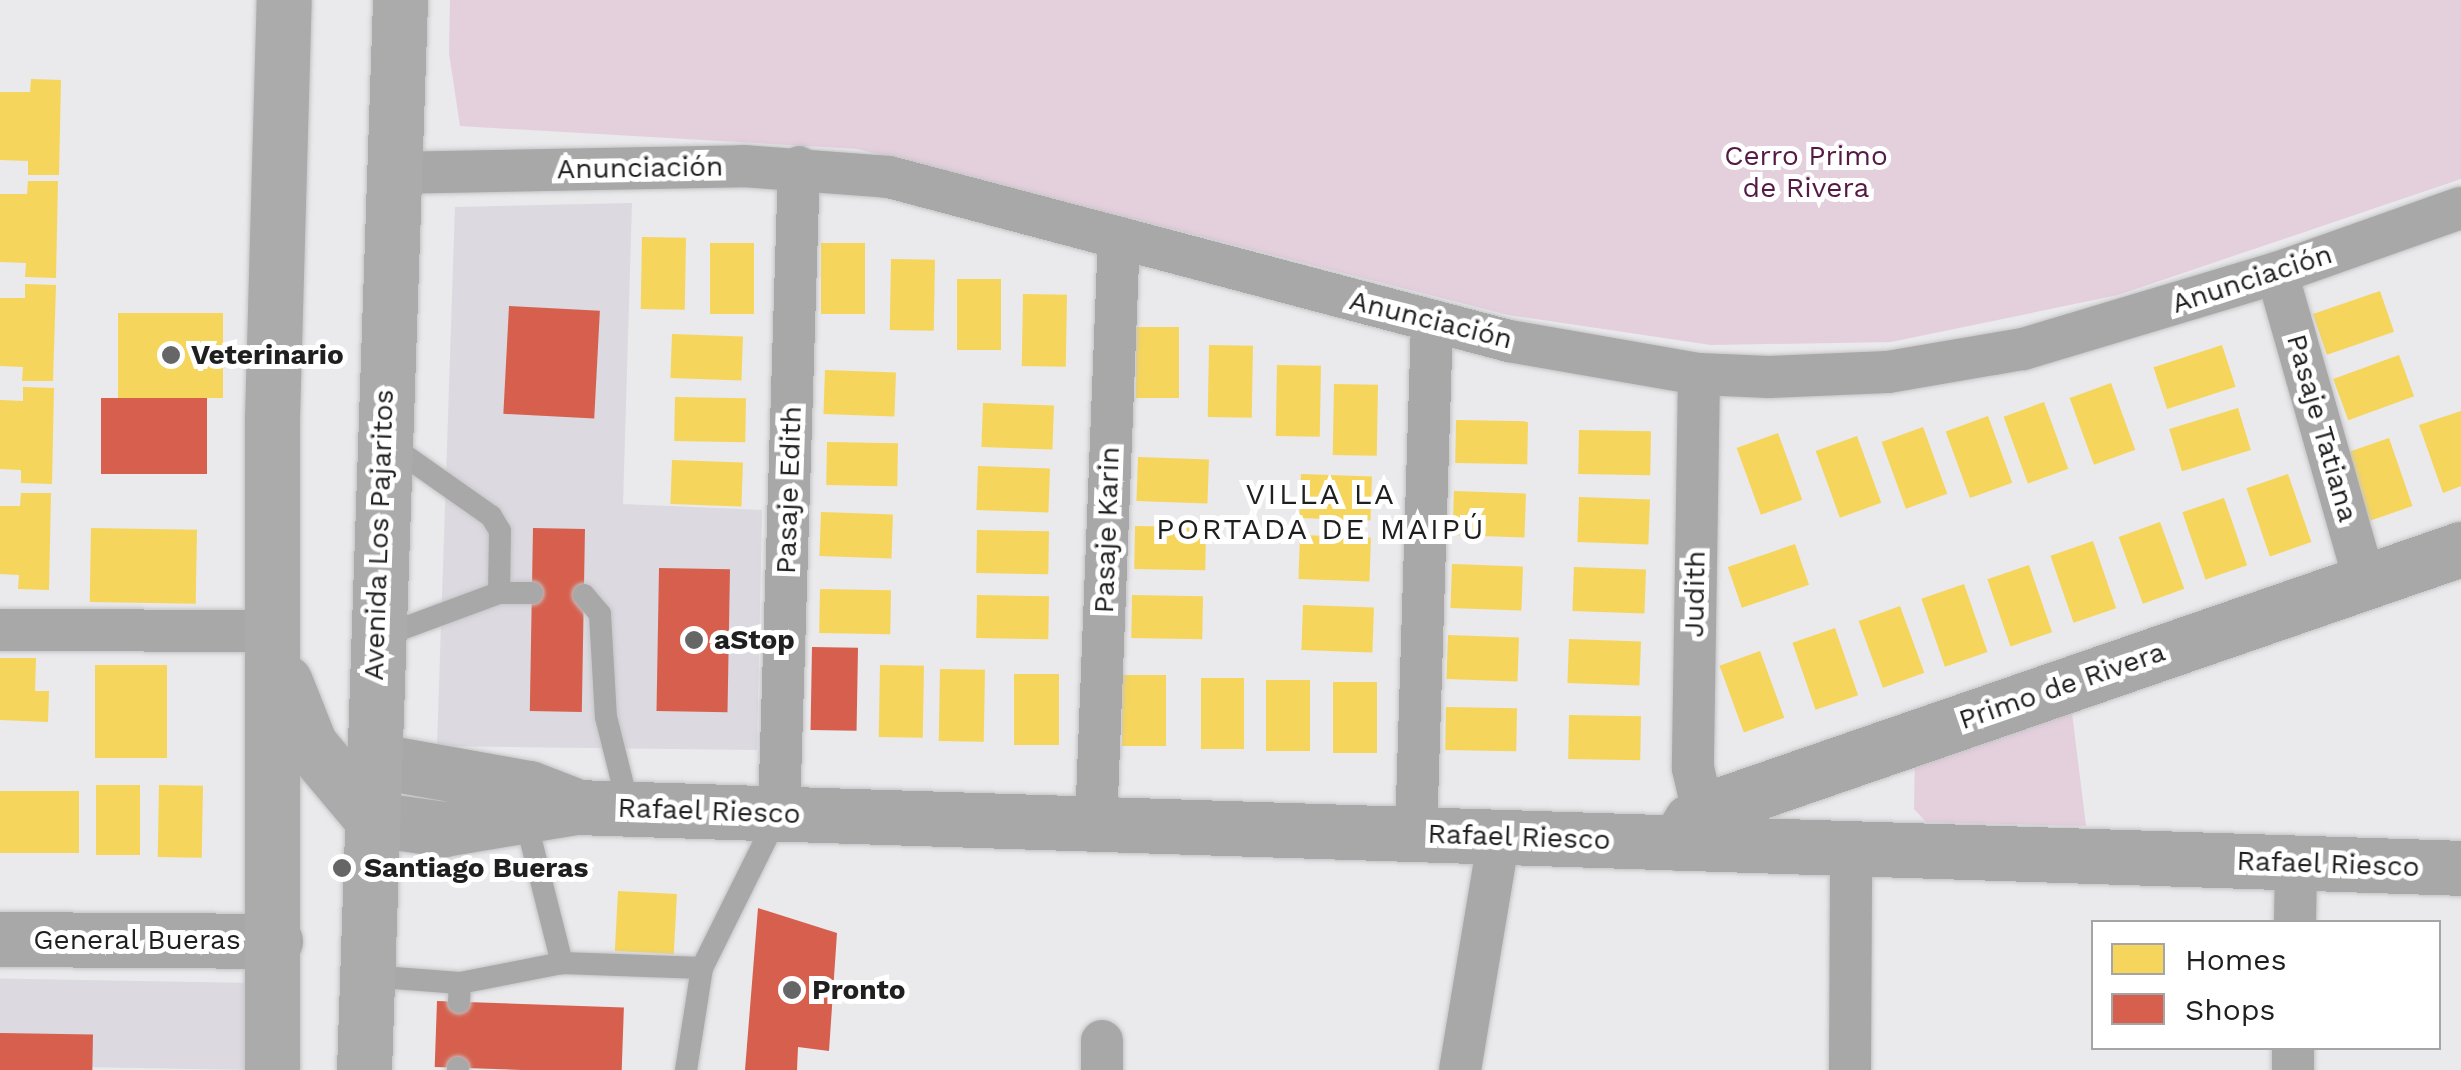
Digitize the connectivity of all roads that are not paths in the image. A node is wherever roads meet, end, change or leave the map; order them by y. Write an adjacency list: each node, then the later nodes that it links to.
1 (284, 0): 17 (main road)
2 (400, 0): 4 (main road, Avenida Los Pajaritos)
3 (799, 167): 4 (street, Anunciación); 6 (street, Anunciación); 21 (street, Pasaje Edith)
4 (390, 172): 10 (main road, Avenida Los Pajaritos)
5 (2461, 208): 7 (street, Anunciación)
6 (1118, 237): 8 (street, Anunciación); 23 (street, Pasaje Karin)
7 (2277, 273): 9 (street, Anunciación); 12 (street, Pasaje Tatiana)
8 (1432, 322): 9 (street, Anunciación); 25 (street)
9 (1699, 374): 24 (street, Judith)
10 (382, 440): 13 (lane); 18 (main road, Avenida Los Pajaritos)
11 (2461, 549): 12 (street, Primo de Rivera)
12 (2365, 582): 24 (street, Primo de Rivera)
13 (499, 592): 14 (lane); 18 (lane)
14 (532, 593)
15 (584, 595): 20 (lane)
16 (0, 630): 17 (street)
17 (276, 638): 22 (main road); 32 (main road)
18 (377, 638): 19 (main road, Avenida Los Pajaritos)
19 (373, 760): 20 (main road, Rafael Riesco); 22 (main road, Avenida Los Pajaritos)
20 (577, 811): 21 (main road, Rafael Riesco); 22 (main road, Rafael Riesco); 33 (lane)
21 (779, 813): 23 (main road, Rafael Riesco); 34 (lane)
22 (372, 820): 35 (main road, Avenida Los Pajaritos)
23 (1096, 824): 25 (main road, Rafael Riesco)
24 (1690, 827): 26 (main road, Rafael Riesco); 27 (main road, Rafael Riesco)
25 (1416, 834): 26 (main road, Rafael Riesco)
26 (1500, 836): 39 (street)
27 (1851, 848): 28 (main road, Rafael Riesco); 40 (street)
28 (2296, 862): 29 (main road, Rafael Riesco); 30 (street)
29 (2461, 868)
30 (2295, 920)
31 (0, 939): 32 (main road, General Bueras)
32 (275, 941): 36 (main road)
33 (562, 963): 34 (lane); 35 (lane)
34 (702, 968): 38 (lane)
35 (368, 976): 37 (main road, Avenida Los Pajaritos)
36 (272, 1070)
37 (364, 1070)
38 (686, 1070)
39 (1460, 1070)
40 (1850, 1070)

